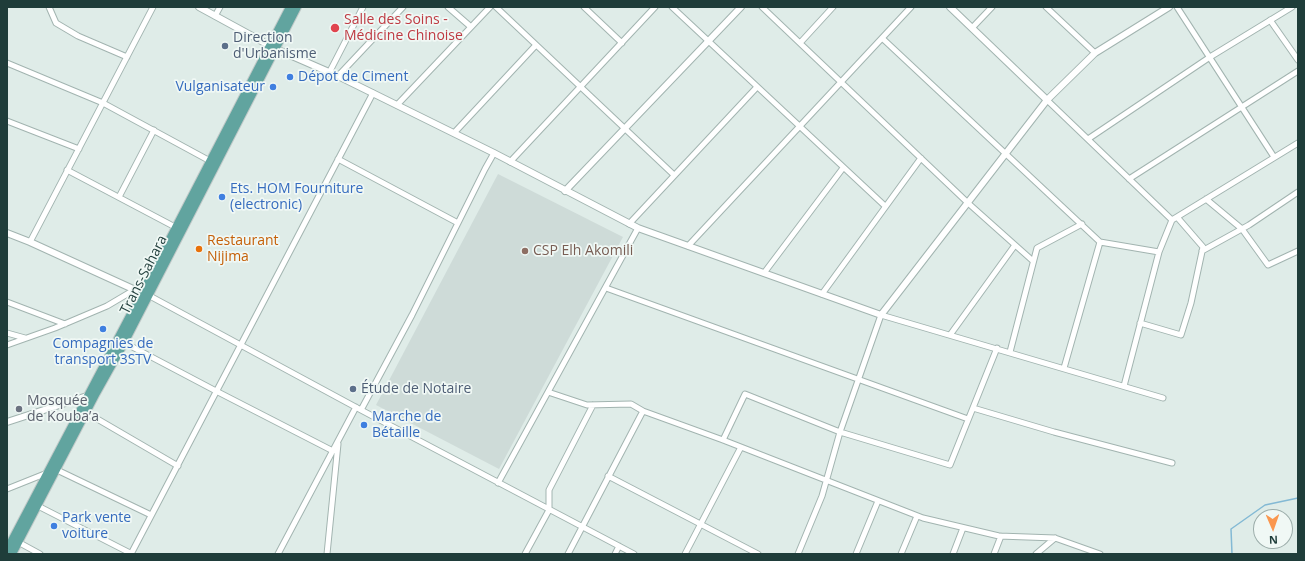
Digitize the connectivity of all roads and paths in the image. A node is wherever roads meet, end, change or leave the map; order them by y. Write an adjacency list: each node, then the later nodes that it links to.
1 (49, 7): 36 (street)
2 (153, 7): 36 (street)
3 (199, 7): 25 (street)
4 (220, 7): 25 (street)
5 (290, 7): 34 (main road, Trans-Sahara)
6 (298, 7): 34 (main road, Trans-Sahara)
7 (363, 7): 40 (street)
8 (403, 7): 42 (street)
9 (448, 7): 27 (street)
10 (490, 7): 27 (street)
11 (496, 7): 33 (street)
12 (584, 7): 31 (street)
13 (655, 7): 31 (street)
14 (672, 7): 30 (street)
15 (741, 7): 30 (street)
16 (762, 7): 32 (street)
17 (833, 7): 32 (street)
18 (911, 7): 29 (street)
19 (950, 7): 28 (street)
20 (992, 7): 28 (street)
21 (1046, 7): 35 (street)
22 (1169, 7): 35 (street)
23 (1178, 7): 37 (street)
24 (1292, 7): 26 (street)
25 (215, 16): 34 (street)
26 (1270, 20): 37 (street); 38 (street)
27 (471, 27): 49 (street)
28 (972, 28): 47 (street)
29 (882, 38): 43 (street); 60 (street)
30 (708, 41): 45 (street); 53 (street)
31 (622, 43): 44 (street)
32 (800, 43): 43 (street)
33 (536, 45): 44 (street); 55 (street)
34 (273, 47): 40 (street); 64 (main road, Trans-Sahara); 91 (main road, Trans-Sahara)
35 (1095, 53): 47 (street)
36 (127, 57): 48 (street)
37 (1210, 57): 50 (street); 56 (street)
38 (1298, 60)
39 (7, 63): 48 (street)
40 (329, 72): 42 (street)
41 (1298, 72): 50 (street)
42 (338, 76): 46 (street)
43 (841, 82): 52 (street); 62 (street)
44 (581, 87): 53 (street); 65 (street)
45 (757, 87): 52 (street); 68 (street)
46 (373, 93): 49 (street); 63 (street)
47 (1047, 100): 56 (street); 60 (street)
48 (103, 102): 54 (street); 58 (street)
49 (397, 105): 55 (street)
50 (1242, 107): 61 (street); 69 (street)
51 (7, 121): 58 (street)
52 (799, 127): 66 (street); 87 (street)
53 (625, 128): 68 (street); 70 (street)
54 (154, 130): 64 (street); 72 (street)
55 (454, 133): 59 (street)
56 (1088, 139): 69 (street)
57 (1298, 143): 61 (street)
58 (79, 149): 67 (street)
59 (494, 153): 65 (street); 77 (street)
60 (1006, 153): 74 (street); 79 (street)
61 (1274, 157): 73 (street)
62 (921, 158): 74 (street); 75 (street)
63 (338, 159): 77 (street); 107 (street)
64 (210, 161): 80 (main road, Trans-Sahara)
65 (510, 162): 70 (street)
66 (843, 168): 75 (street); 93 (street)
67 (67, 170): 72 (street); 84 (street)
68 (674, 175): 78 (street)
69 (1129, 179): 76 (street)
70 (565, 191): 78 (street)
71 (1298, 192): 82 (street)
72 (119, 197): 80 (street)
73 (1206, 199): 76 (street); 82 (street)
74 (968, 203): 86 (street); 99 (street)
75 (885, 206): 97 (street)
76 (1175, 218): 88 (street); 90 (street)
77 (458, 223): 119 (street)
78 (629, 224): 81 (street)
79 (1082, 224): 85 (street); 92 (street)
80 (175, 228): 91 (main road, Trans-Sahara)
81 (638, 228): 87 (street); 94 (street)
82 (1242, 229): 88 (street); 89 (street)
83 (7, 233): 84 (street)
84 (30, 242): 95 (street)
85 (1100, 242): 90 (street); 110 (street)
86 (1015, 245): 92 (street); 103 (street)
87 (688, 246): 93 (street)
88 (1202, 251): 101 (street)
89 (1298, 251)
90 (1159, 252): 101 (street)
91 (167, 253): 96 (main road, Trans-Sahara)
92 (1033, 261): 109 (street)
93 (764, 273): 97 (street)
94 (606, 288): 111 (street); 114 (street)
95 (134, 290): 96 (street); 100 (street)
96 (145, 294): 105 (main road, Trans-Sahara); 107 (street)
97 (822, 294): 99 (street)
98 (7, 302): 100 (street)
99 (881, 315): 103 (street); 111 (street)
100 (65, 324): 104 (street)
101 (1140, 324): 112 (street)
102 (7, 333): 104 (street)
103 (950, 335): 108 (street)
104 (25, 338): 106 (street)
105 (121, 341): 113 (street); 115 (main road, Trans-Sahara)
106 (7, 345)
107 (240, 345): 113 (street); 119 (street)
108 (997, 348): 109 (street); 118 (street)
109 (1010, 352): 110 (street)
110 (1064, 368): 112 (street)
111 (859, 379): 122 (street); 124 (street)
112 (1124, 386): 116 (street)
113 (216, 391): 128 (street); 130 (street)
114 (548, 392): 117 (street); 134 (street)
115 (92, 395): 121 (main road, Trans-Sahara); 123 (street); 131 (main road, Trans-Sahara)
116 (1162, 398)
117 (593, 405): 120 (street); 138 (street)
118 (973, 408): 122 (street); 129 (street)
119 (358, 409): 126 (street); 134 (street)
120 (642, 411): 125 (street); 132 (street)
121 (86, 413): 130 (street); 131 (main road, Trans-Sahara)
122 (968, 419): 124 (street)
123 (7, 422)
124 (840, 432): 125 (street); 133 (street)
125 (723, 440): 127 (street)
126 (338, 441): 128 (street); 153 (street)
127 (740, 447): 133 (street); 141 (street)
128 (333, 451): 152 (street)
129 (1172, 463)
130 (178, 466): 139 (street)
131 (52, 470): 135 (street); 137 (main road, Trans-Sahara); 139 (street); 148 (main road, Trans-Sahara)
132 (608, 476): 141 (street); 142 (street)
133 (826, 481): 136 (street); 160 (street)
134 (498, 483): 138 (street)
135 (7, 489)
136 (878, 501): 140 (street); 161 (street)
137 (38, 506): 146 (main road, Trans-Sahara); 151 (street)
138 (548, 510): 142 (street); 154 (street)
139 (152, 515): 151 (street)
140 (917, 516): 143 (street); 162 (street)
141 (700, 524): 158 (street); 159 (street)
142 (582, 527): 147 (street); 155 (street)
143 (963, 528): 144 (street); 163 (street)
144 (1001, 536): 145 (street); 164 (street)
145 (1055, 538): 165 (street); 166 (street)
146 (18, 542): 149 (main road, Trans-Sahara); 150 (street)
147 (619, 546): 156 (street); 157 (street)
148 (7, 550)
149 (12, 554)
150 (40, 554)
151 (131, 554)
152 (278, 554)
153 (327, 554)
154 (525, 554)
155 (568, 554)
156 (615, 554)
157 (634, 554)
158 (684, 554)
159 (758, 554)
160 (798, 554)
161 (856, 554)
162 (901, 554)
163 (953, 554)
164 (994, 554)
165 (1036, 554)
166 (1100, 554)

